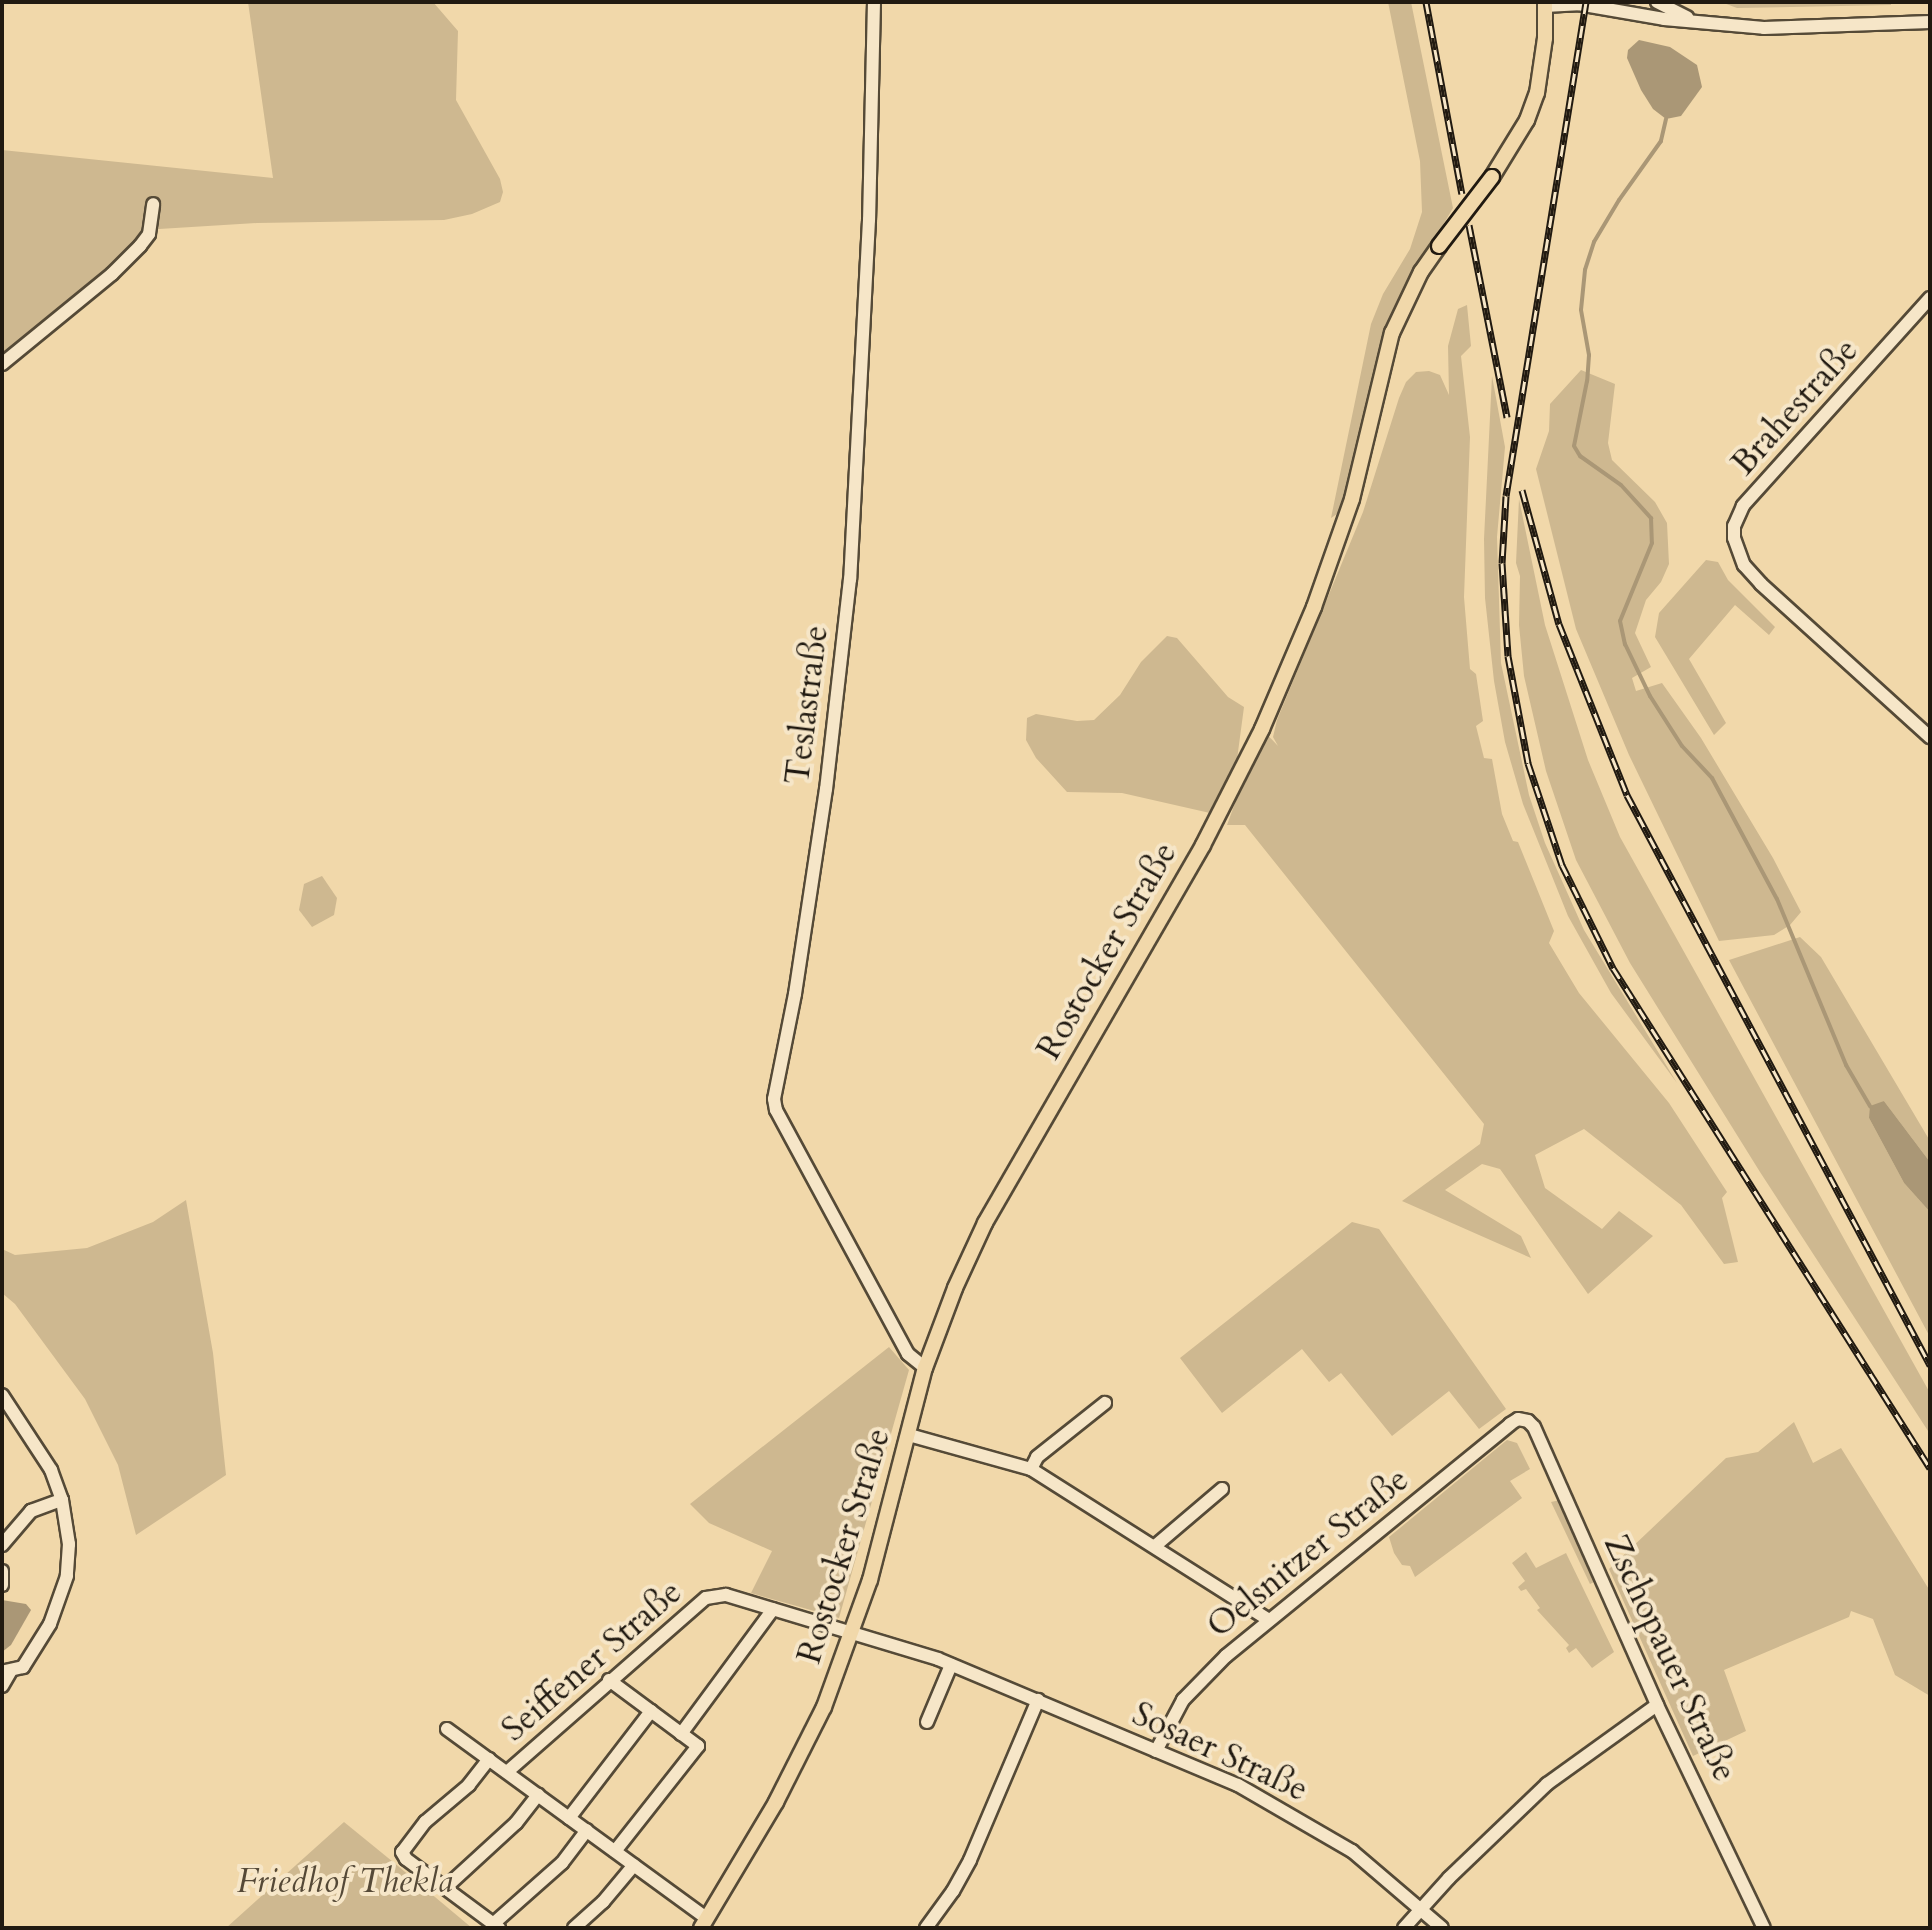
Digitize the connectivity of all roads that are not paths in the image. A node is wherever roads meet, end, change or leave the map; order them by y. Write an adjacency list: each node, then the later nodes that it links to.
1 (874, 2): 10 (street, Teslastraße)
2 (1657, 2): 4 (street)
3 (1545, 4): 4 (street); 10 (main road, Rostocker Straße, bridge)
4 (1694, 20): 5 (street)
5 (1930, 22)
6 (153, 204): 8 (street)
7 (1927, 308): 9 (street, Brahestraße)
8 (2, 364)
9 (1930, 737)
10 (925, 1368): 14 (main road, Rostocker Straße)
11 (2, 1395): 17 (street)
12 (1105, 1403): 15 (street)
13 (1518, 1419): 23 (street, Oelsnitzer Straße); 30 (street, Zschopauer Straße)
14 (909, 1435): 15 (street); 24 (main road, Rostocker Straße)
15 (1031, 1469): 19 (street)
16 (1222, 1489): 19 (street)
17 (62, 1500): 18 (street); 26 (street)
18 (2, 1545)
19 (1155, 1546): 23 (street)
20 (2, 1571): 21 (street)
21 (2, 1585)
22 (773, 1609): 24 (street, Seiffener Straße); 27 (street, Seiffener Straße); 34 (street)
23 (1269, 1620): 35 (street, Oelsnitzer Straße)
24 (853, 1632): 25 (street, Sosaer Straße); 45 (main road, Rostocker Straße)
25 (951, 1665): 29 (street, Sosaer Straße); 32 (street)
26 (6, 1672): 28 (street)
27 (609, 1680): 31 (street); 37 (street, Seiffener Straße)
28 (2, 1686)
29 (1038, 1700): 35 (street, Sosaer Straße); 48 (street)
30 (1657, 1705): 44 (street); 51 (street, Zschopauer Straße)
31 (651, 1711): 34 (street); 39 (street)
32 (927, 1722)
33 (447, 1729): 36 (street)
34 (681, 1734): 41 (street)
35 (1156, 1751): 44 (street, Sosaer Straße)
36 (489, 1759): 37 (street); 43 (street)
37 (507, 1772): 38 (street)
38 (538, 1795): 39 (street); 43 (street)
39 (569, 1818): 40 (street)
40 (587, 1830): 41 (street); 46 (street)
41 (615, 1851): 42 (street)
42 (634, 1865): 45 (street); 47 (street)
43 (445, 1888): 46 (street)
44 (1422, 1909): 49 (street); 50 (street, Sosaer Straße)
45 (703, 1923)
46 (496, 1926)
47 (574, 1928)
48 (926, 1928)
49 (1404, 1928)
50 (1442, 1928)
51 (1764, 1928)

